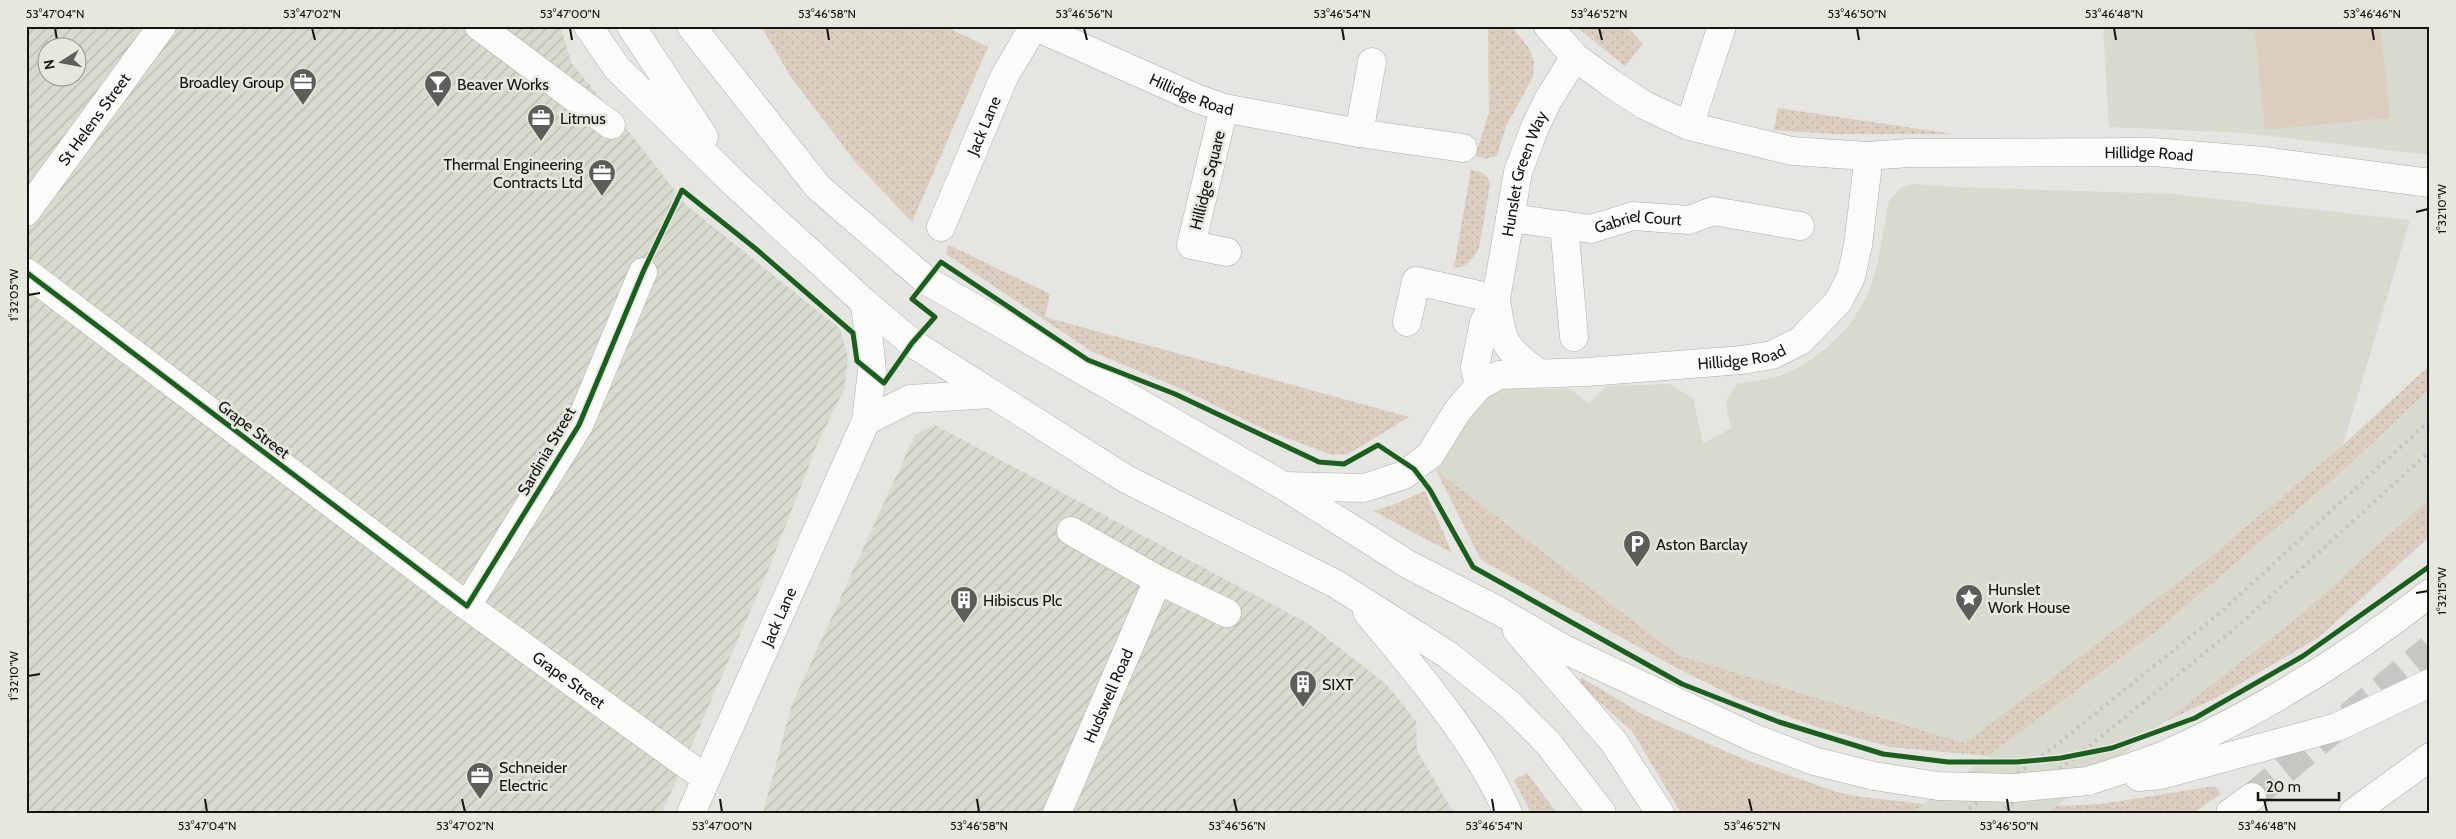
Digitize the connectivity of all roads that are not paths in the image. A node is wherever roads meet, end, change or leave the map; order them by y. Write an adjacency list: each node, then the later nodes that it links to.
1 (162, 26): 19 (main road, St Helens Street)
2 (479, 26): 12 (main road)
3 (588, 26): 18 (main road)
4 (630, 26): 18 (main road)
5 (1034, 26): 11 (main road, Hillidge Road); 23 (main road, Jack Lane)
6 (1548, 26): 9 (main road, Hillidge Road)
7 (1722, 26): 13 (main road)
8 (693, 28): 35 (main road)
9 (1575, 57): 13 (main road, Hillidge Road); 20 (main road, Hunslet Green Way)
10 (1372, 62): 14 (main road)
11 (1224, 108): 14 (main road, Hillidge Road); 24 (main road, Hillidge Square)
12 (612, 125)
13 (1689, 126): 16 (main road, Hillidge Road)
14 (1359, 133): 15 (main road, Hillidge Road)
15 (1463, 148)
16 (1866, 156): 17 (main road, Hillidge Road); 31 (main road, Hillidge Road)
17 (2430, 183)
18 (735, 184): 28 (main road)
19 (26, 212)
20 (1510, 218): 21 (main road, Gabriel Court); 27 (main road, Hunslet Green Way)
21 (1564, 225): 22 (main road, Gabriel Court); 30 (main road)
22 (1800, 226)
23 (941, 227)
24 (1227, 252)
25 (26, 272): 40 (main road, Grape Street)
26 (643, 272): 40 (main road, Sardinia Street)
27 (1496, 299): 29 (main road); 31 (main road, Hunslet Green Way); 32 (main road, Hunslet Green Way)
28 (865, 303): 33 (main road); 34 (main road, Jack Lane)
29 (1407, 322)
30 (1574, 337)
31 (1538, 372): 32 (main road, Hillidge Road)
32 (1479, 386): 35 (main road)
33 (992, 394): 34 (main road); 39 (main road)
34 (866, 421): 45 (main road, Jack Lane)
35 (1284, 486): 41 (main road)
36 (1071, 531): 37 (main road)
37 (1158, 580): 42 (main road); 49 (main road, Hudswell Road)
38 (2430, 593): 46 (main road)
39 (1352, 594): 50 (main road); 51 (main road)
40 (467, 606): 45 (main road, Grape Street)
41 (1497, 610): 46 (main road, bridge); 52 (main road)
42 (1227, 613)
43 (2430, 683): 46 (main road)
44 (2430, 757): 54 (main road)
45 (705, 778): 48 (main road, Jack Lane)
46 (2088, 781)
47 (2252, 797): 53 (main road)
48 (690, 813)
49 (1057, 813)
50 (1508, 813)
51 (1602, 813)
52 (1660, 813)
53 (2230, 813)
54 (2354, 813)

